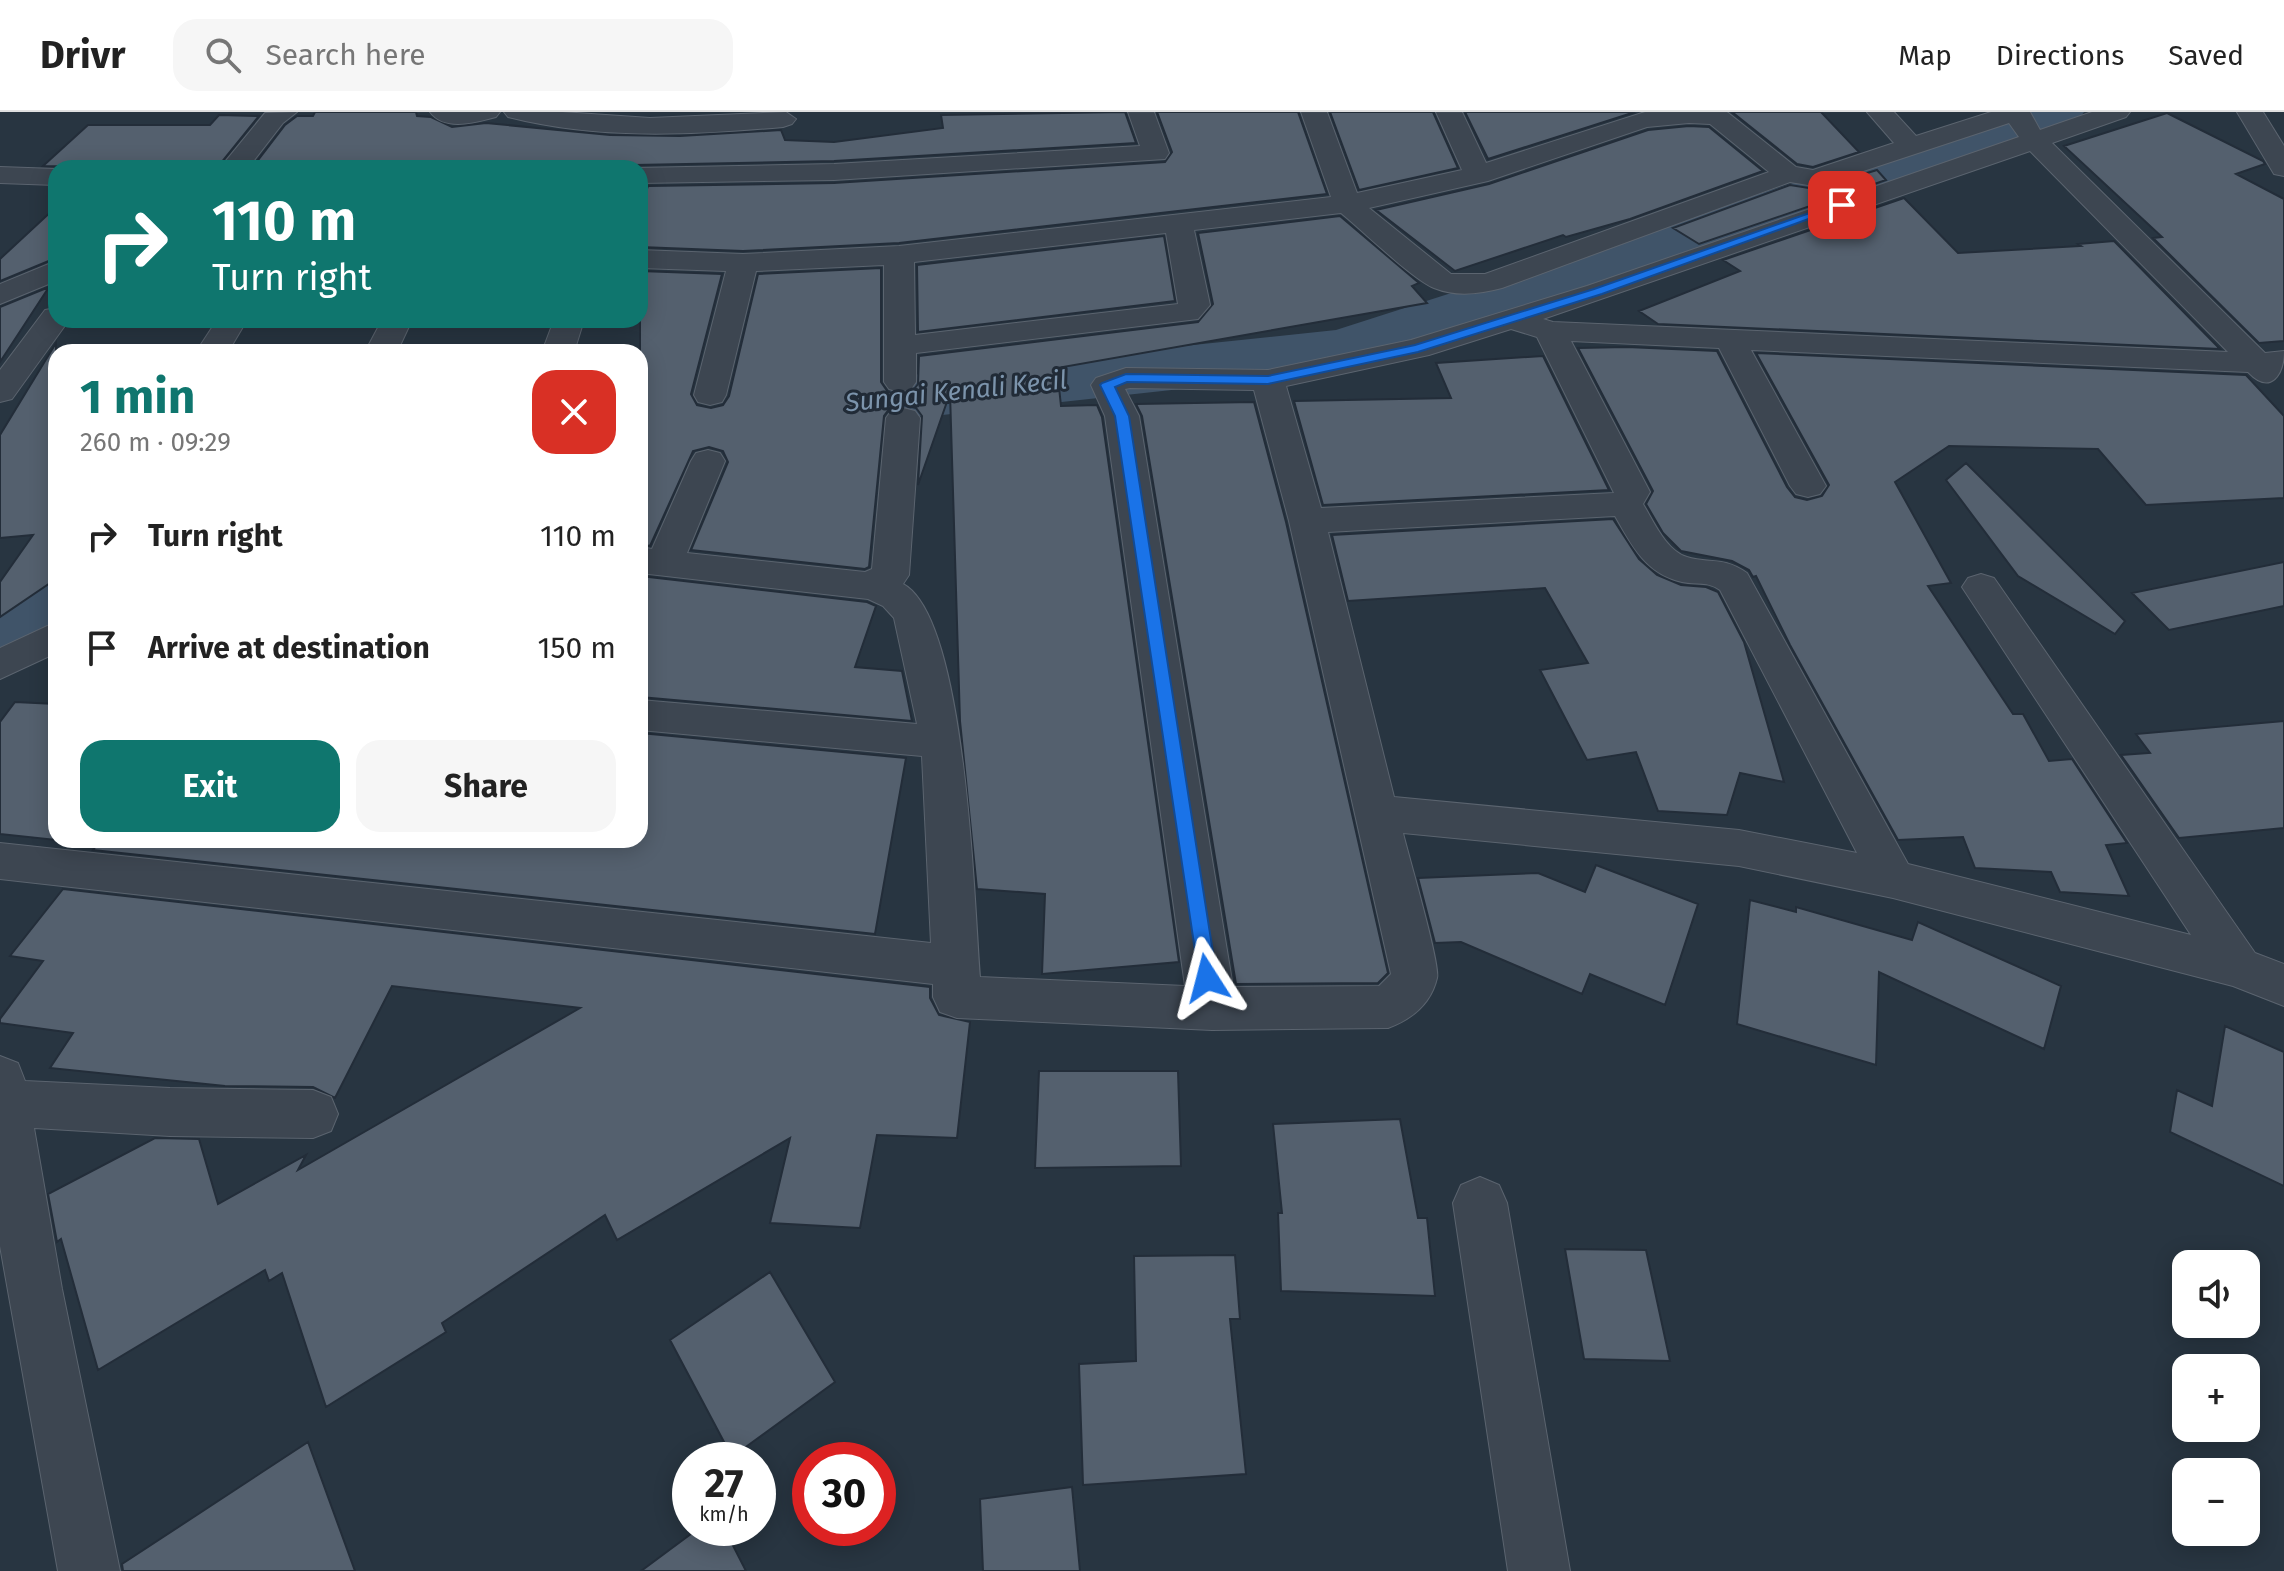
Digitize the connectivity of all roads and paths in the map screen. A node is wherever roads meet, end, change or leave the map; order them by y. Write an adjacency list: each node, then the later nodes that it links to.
1 (284, 112): 16 (street)
2 (443, 112): 3 (street)
3 (487, 112)
4 (517, 112): 12 (street)
5 (1141, 112): 20 (street)
6 (1314, 112): 23 (street)
7 (1449, 112): 21 (street)
8 (1880, 112): 15 (street)
9 (2117, 112): 14 (street)
10 (2250, 112): 17 (street)
11 (1716, 114): 13 (street); 18 (street)
12 (783, 119)
13 (1605, 122): 21 (street)
14 (2023, 123): 15 (street); 32 (street); 37 (street)
15 (1912, 148): 18 (street)
16 (240, 160)
17 (2284, 168)
18 (1788, 174): 23 (street)
19 (0, 175): 22 (street)
20 (648, 175)
21 (1478, 175): 23 (street)
22 (48, 177)
23 (1347, 204): 24 (street)
24 (1179, 225): 25 (street); 36 (street)
25 (899, 255): 29 (street); 36 (street)
26 (648, 259): 29 (street)
27 (14, 260): 28 (street)
28 (48, 261)
29 (743, 263): 42 (street)
30 (48, 274): 31 (street)
31 (0, 295)
32 (1513, 319): 34 (street); 38 (street)
33 (48, 328): 41 (street)
34 (1550, 331): 35 (street); 46 (street)
35 (1730, 339): 37 (street); 45 (street)
36 (898, 346): 39 (street)
37 (2270, 362): 40 (street)
38 (1268, 380): 47 (street); 62 (street)
39 (900, 382)
40 (2284, 388)
41 (0, 392)
42 (710, 395)
43 (903, 418): 49 (street)
44 (708, 461): 48 (street)
45 (1808, 486)
46 (1625, 504): 47 (street); 58 (street)
47 (1307, 521): 56 (street)
48 (653, 561): 49 (street)
49 (871, 586): 55 (street)
50 (1981, 587): 59 (street)
51 (48, 640): 52 (street)
52 (7, 661): 53 (street)
53 (48, 662)
54 (648, 716): 55 (street)
55 (942, 742): 61 (street)
56 (1376, 813): 58 (street); 62 (street)
57 (0, 861): 61 (street)
58 (1893, 879): 59 (street)
59 (2238, 967): 60 (street)
60 (2284, 985)
61 (957, 997): 62 (street)
62 (1212, 1009)
63 (2, 1091): 64 (street); 66 (street)
64 (313, 1114)
65 (1480, 1203): 67 (street)
66 (89, 1571)
67 (1539, 1571)

